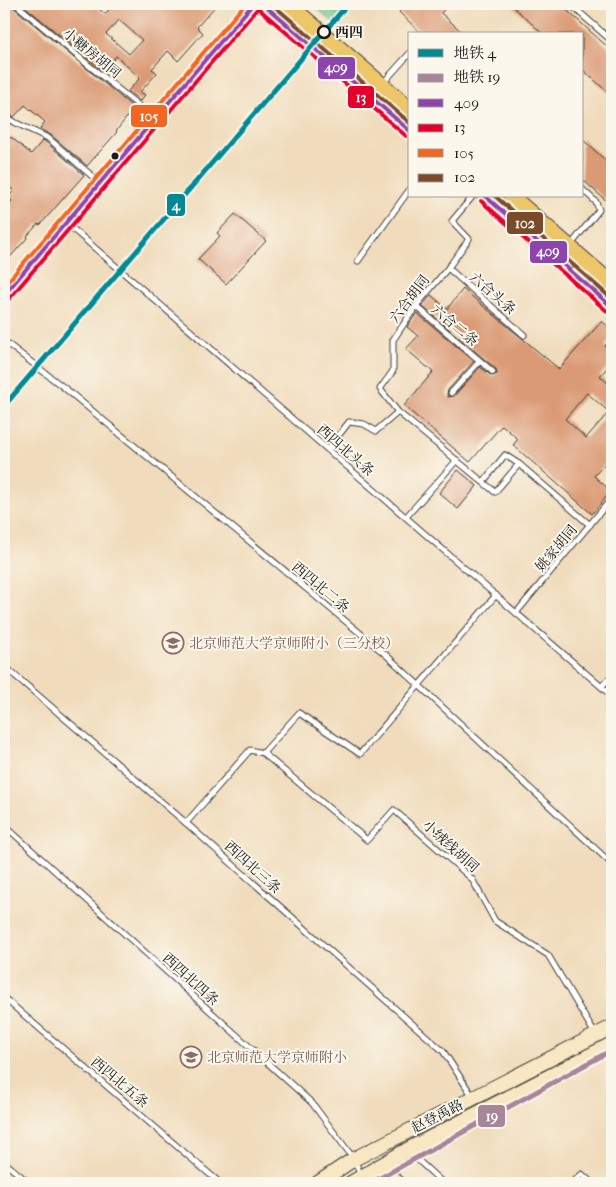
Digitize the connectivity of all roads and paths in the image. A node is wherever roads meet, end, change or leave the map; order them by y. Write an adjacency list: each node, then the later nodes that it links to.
1 (16, 4): 11 (lane, 小糖房胡同)
2 (253, 4): 11 (main road)
3 (263, 4): 12 (main road)
4 (288, 4): 8 (main road)
5 (570, 4): 6 (lane)
6 (612, 40)
7 (408, 55): 8 (lane)
8 (382, 84): 9 (main road)
9 (408, 107)
10 (4, 115): 13 (lane)
11 (155, 118): 13 (main road)
12 (408, 129)
13 (99, 182): 19 (main road)
14 (584, 191): 20 (lane)
15 (408, 192): 22 (lane)
16 (472, 198): 23 (lane, 六合胡同)
17 (487, 198): 21 (main road)
18 (513, 198): 20 (main road)
19 (65, 222): 25 (main road); 34 (lane, 西四北头条)
20 (569, 247): 21 (lane); 24 (main road)
21 (558, 260): 27 (main road)
22 (358, 261)
23 (448, 268): 26 (lane, 六合胡同); 28 (lane, 六合头条)
24 (612, 284)
25 (7, 286)
26 (416, 306): 30 (lane, 六合二条); 33 (lane, 六合胡同)
27 (612, 307)
28 (524, 335)
29 (4, 341): 45 (lane, 西四北二条)
30 (480, 361): 31 (lane, 六合二条); 32 (lane, 六合二条)
31 (494, 372)
32 (451, 393)
33 (398, 412): 34 (lane); 35 (lane, 六合胡同)
34 (328, 449): 39 (lane, 西四北头条)
35 (457, 460): 37 (lane, 六合胡同); 39 (lane)
36 (519, 464): 37 (lane); 37 (lane, 六合胡同); 40 (lane)
37 (483, 482)
38 (612, 498): 40 (lane, 姚家胡同)
39 (406, 517): 41 (lane, 西四北头条)
40 (590, 524): 42 (lane, 姚家胡同)
41 (496, 595): 42 (lane, 西四北头条); 45 (lane)
42 (516, 613): 46 (lane, 西四北头条)
43 (4, 666): 49 (lane, 西四北三条)
44 (612, 675): 46 (lane)
45 (419, 686): 48 (lane); 51 (lane, 西四北二条)
46 (602, 686): 47 (lane, 西四北头条)
47 (612, 696)
48 (263, 754): 49 (lane); 54 (lane, 小绒线胡同)
49 (186, 823): 56 (lane, 西四北三条)
50 (4, 826): 58 (lane, 西四北四条)
51 (612, 864)
52 (4, 998): 63 (lane, 西四北五条)
53 (612, 1027): 54 (main road, 赵登禹路)
54 (596, 1036): 56 (main road, 赵登禹路)
55 (612, 1044): 57 (main road, 赵登禹路)
56 (474, 1097): 58 (main road, 赵登禹路)
57 (407, 1150): 60 (main road, 赵登禹路); 66 (lane)
58 (354, 1159): 61 (lane, 西四北四条); 64 (main road, 赵登禹路)
59 (4, 1162): 62 (lane)
60 (378, 1167): 61 (main road, 赵登禹路); 65 (main road)
61 (359, 1181)
62 (28, 1183)
63 (220, 1183)
64 (318, 1183)
65 (398, 1183)
66 (443, 1183)
67 (572, 1183): 68 (lane)
68 (592, 1183)

